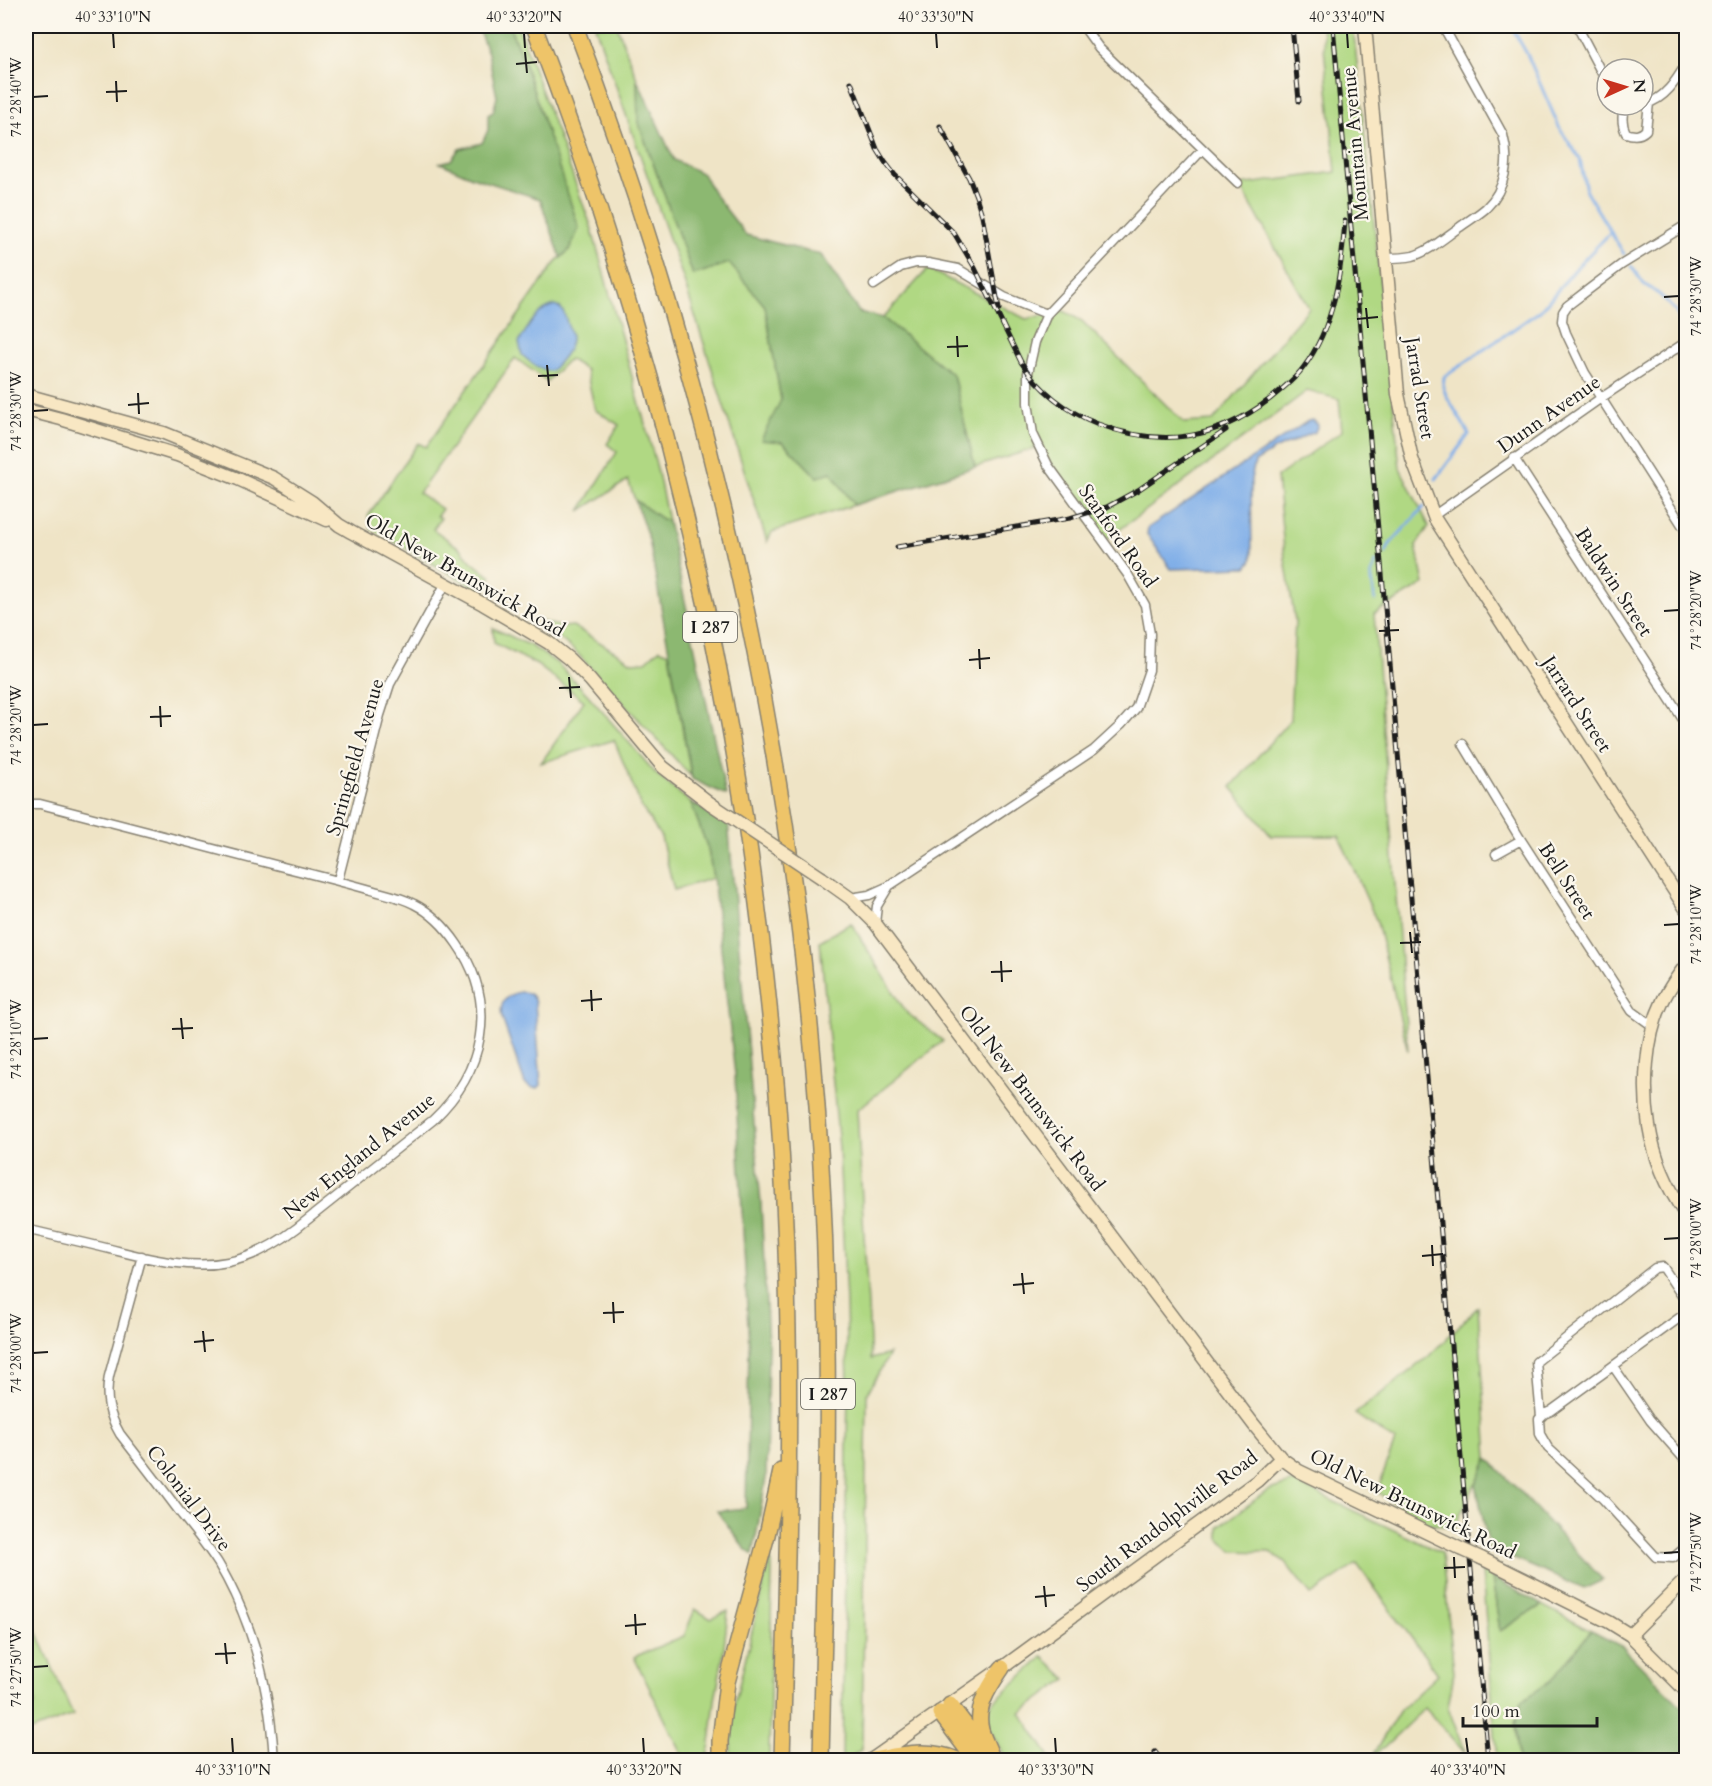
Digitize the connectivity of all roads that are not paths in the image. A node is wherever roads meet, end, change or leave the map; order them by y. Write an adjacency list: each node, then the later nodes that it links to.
1 (534, 26): 46 (highway, I 287)
2 (575, 26): 56 (highway, I 287)
3 (1083, 26): 12 (street)
4 (1365, 26): 15 (main road, Mountain Avenue)
5 (1443, 26): 15 (street)
6 (1582, 28): 7 (street)
7 (1595, 57)
8 (1686, 64): 9 (street)
9 (1655, 98)
10 (1622, 117): 11 (street)
11 (1646, 117)
12 (1203, 149): 13 (street); 17 (street, Stanford Road)
13 (1238, 183)
14 (1686, 225): 20 (street)
15 (1385, 258): 23 (main road, Jarrad Street)
16 (874, 285): 17 (street)
17 (1047, 314): 33 (street, Stanford Road)
18 (1686, 342): 20 (street, Dunn Avenue)
19 (26, 395): 24 (main road, Old New Brunswick Road)
20 (1601, 398): 22 (street, Dunn Avenue); 25 (street)
21 (26, 410): 24 (main road, Old New Brunswick Road)
22 (1514, 458): 23 (street, Dunn Avenue); 27 (street, Baldwin Street)
23 (1435, 519): 35 (main road, Jarrard Street)
24 (339, 525): 26 (main road, Old New Brunswick Road)
25 (1686, 531)
26 (446, 583): 32 (street, Springfield Avenue); 34 (main road, Old New Brunswick Road, bridge)
27 (1686, 724)
28 (1463, 744): 30 (street, Bell Street)
29 (26, 804): 32 (street, New England Avenue)
30 (1521, 840): 31 (street); 38 (street, Bell Street)
31 (1496, 855)
32 (339, 880): 41 (street, New England Avenue)
33 (890, 886): 34 (street, Stanford Road); 36 (street, Stanford Road)
34 (850, 898): 36 (main road, Old New Brunswick Road)
35 (1686, 909)
36 (875, 923): 47 (main road, Old New Brunswick Road)
37 (1686, 964): 38 (main road)
38 (1654, 1027): 39 (main road)
39 (1686, 1215)
40 (26, 1229): 41 (street, New England Avenue)
41 (142, 1256): 57 (street, Colonial Drive)
42 (1686, 1302): 45 (street)
43 (1686, 1313): 44 (street)
44 (1613, 1366): 45 (street); 48 (street)
45 (1541, 1417): 49 (street)
46 (788, 1439): 58 (highway); 59 (highway, I 287)
47 (1281, 1458): 51 (main road, Old New Brunswick Road, bridge); 52 (main road, South Randolphville Road)
48 (1686, 1461)
49 (1686, 1546)
50 (1686, 1580): 51 (main road)
51 (1630, 1635): 53 (main road, Old New Brunswick Road)
52 (1002, 1668): 54 (main road, South Randolphville Road); 55 (highway)
53 (1686, 1691)
54 (945, 1709): 55 (highway); 60 (main road, South Randolphville Road); 62 (highway)
55 (993, 1757)
56 (822, 1759)
57 (274, 1761)
58 (720, 1761)
59 (782, 1761)
60 (872, 1761): 61 (highway)
61 (957, 1761)
62 (975, 1761)

